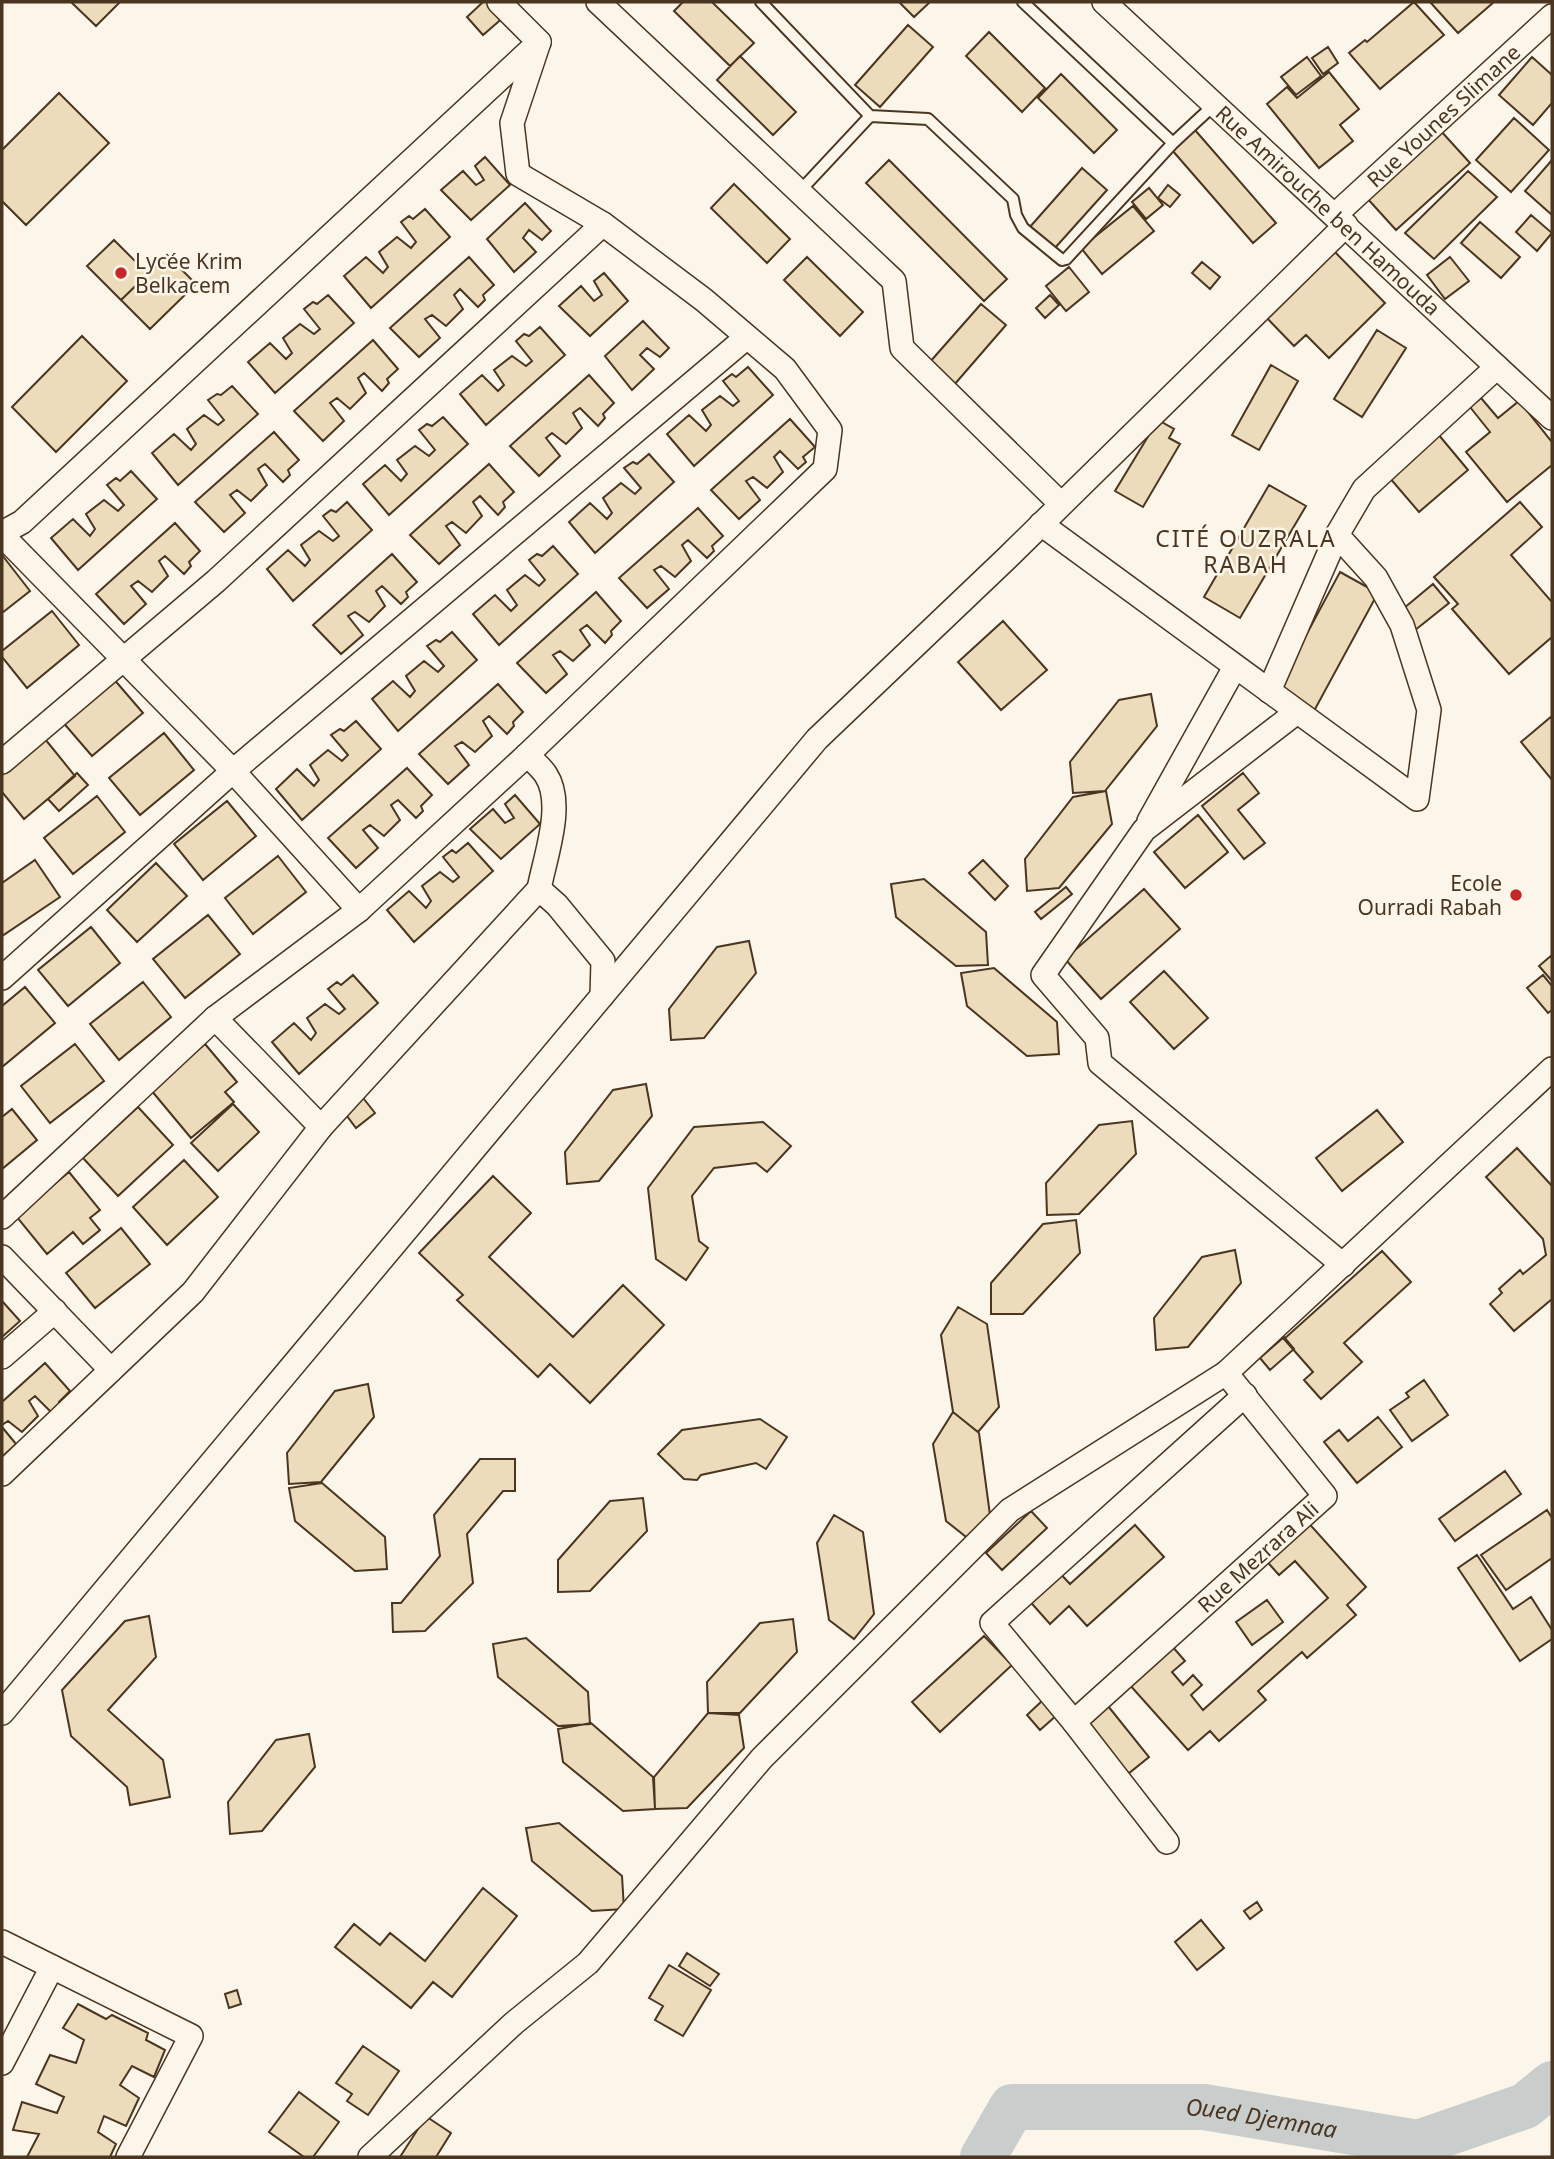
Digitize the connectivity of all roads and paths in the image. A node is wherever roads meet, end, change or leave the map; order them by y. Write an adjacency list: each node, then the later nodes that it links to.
1 (499, 2): 7 (street)
2 (598, 2): 11 (street)
3 (761, 2): 9 (lane)
4 (1023, 2): 10 (lane)
5 (1104, 2): 8 (street, Rue Amirouche ben Hamouda)
6 (1552, 16): 12 (street, Rue Younes Slimane)
7 (538, 43): 13 (street); 19 (street)
8 (1215, 104): 10 (lane); 12 (street, Rue Amirouche ben Hamouda)
9 (870, 116): 10 (lane); 11 (lane)
10 (1173, 143)
11 (799, 192): 17 (street)
12 (1340, 220): 15 (street, Rue Amirouche ben Hamouda); 17 (street, Rue Younes Slimane)
13 (603, 224): 14 (street); 21 (street)
14 (747, 337): 25 (street); 27 (street)
15 (1497, 367): 16 (street, Rue Amirouche ben Hamouda); 20 (street)
16 (1552, 418)
17 (1061, 505): 18 (street, Rue Younes Slimane)
18 (1041, 524): 22 (street); 32 (street, Rue Younes Slimane)
19 (2, 534): 21 (street)
20 (1337, 535): 23 (street); 24 (street)
21 (122, 658): 26 (street); 27 (street)
22 (1235, 667): 23 (street); 28 (street)
23 (1269, 691): 24 (street)
24 (1297, 712): 28 (street)
25 (527, 755): 29 (street); 30 (street)
26 (2, 762)
27 (233, 771): 30 (street); 31 (street)
28 (1144, 830): 38 (street)
29 (539, 889): 32 (street); 35 (street)
30 (359, 910): 33 (street)
31 (2, 978)
32 (602, 996): 45 (street, Rue Younes Slimane)
33 (215, 1018): 35 (street); 36 (street)
34 (1552, 1069): 38 (street)
35 (321, 1127): 41 (street)
36 (2, 1217)
37 (2, 1257): 39 (street)
38 (1343, 1265): 42 (street)
39 (55, 1311): 40 (street); 41 (street)
40 (2, 1357)
41 (111, 1370): 44 (street)
42 (1226, 1373): 43 (street, Rue Mezrara Ali); 52 (street)
43 (1245, 1395): 46 (street, Rue Mezrara Ali); 46 (street)
44 (2, 1474)
45 (2, 1713)
46 (1074, 1722): 47 (street)
47 (1167, 1842)
48 (2, 1942): 49 (street)
49 (52, 1967): 50 (street); 51 (street)
50 (2, 2063)
51 (128, 2157)
52 (370, 2157)

